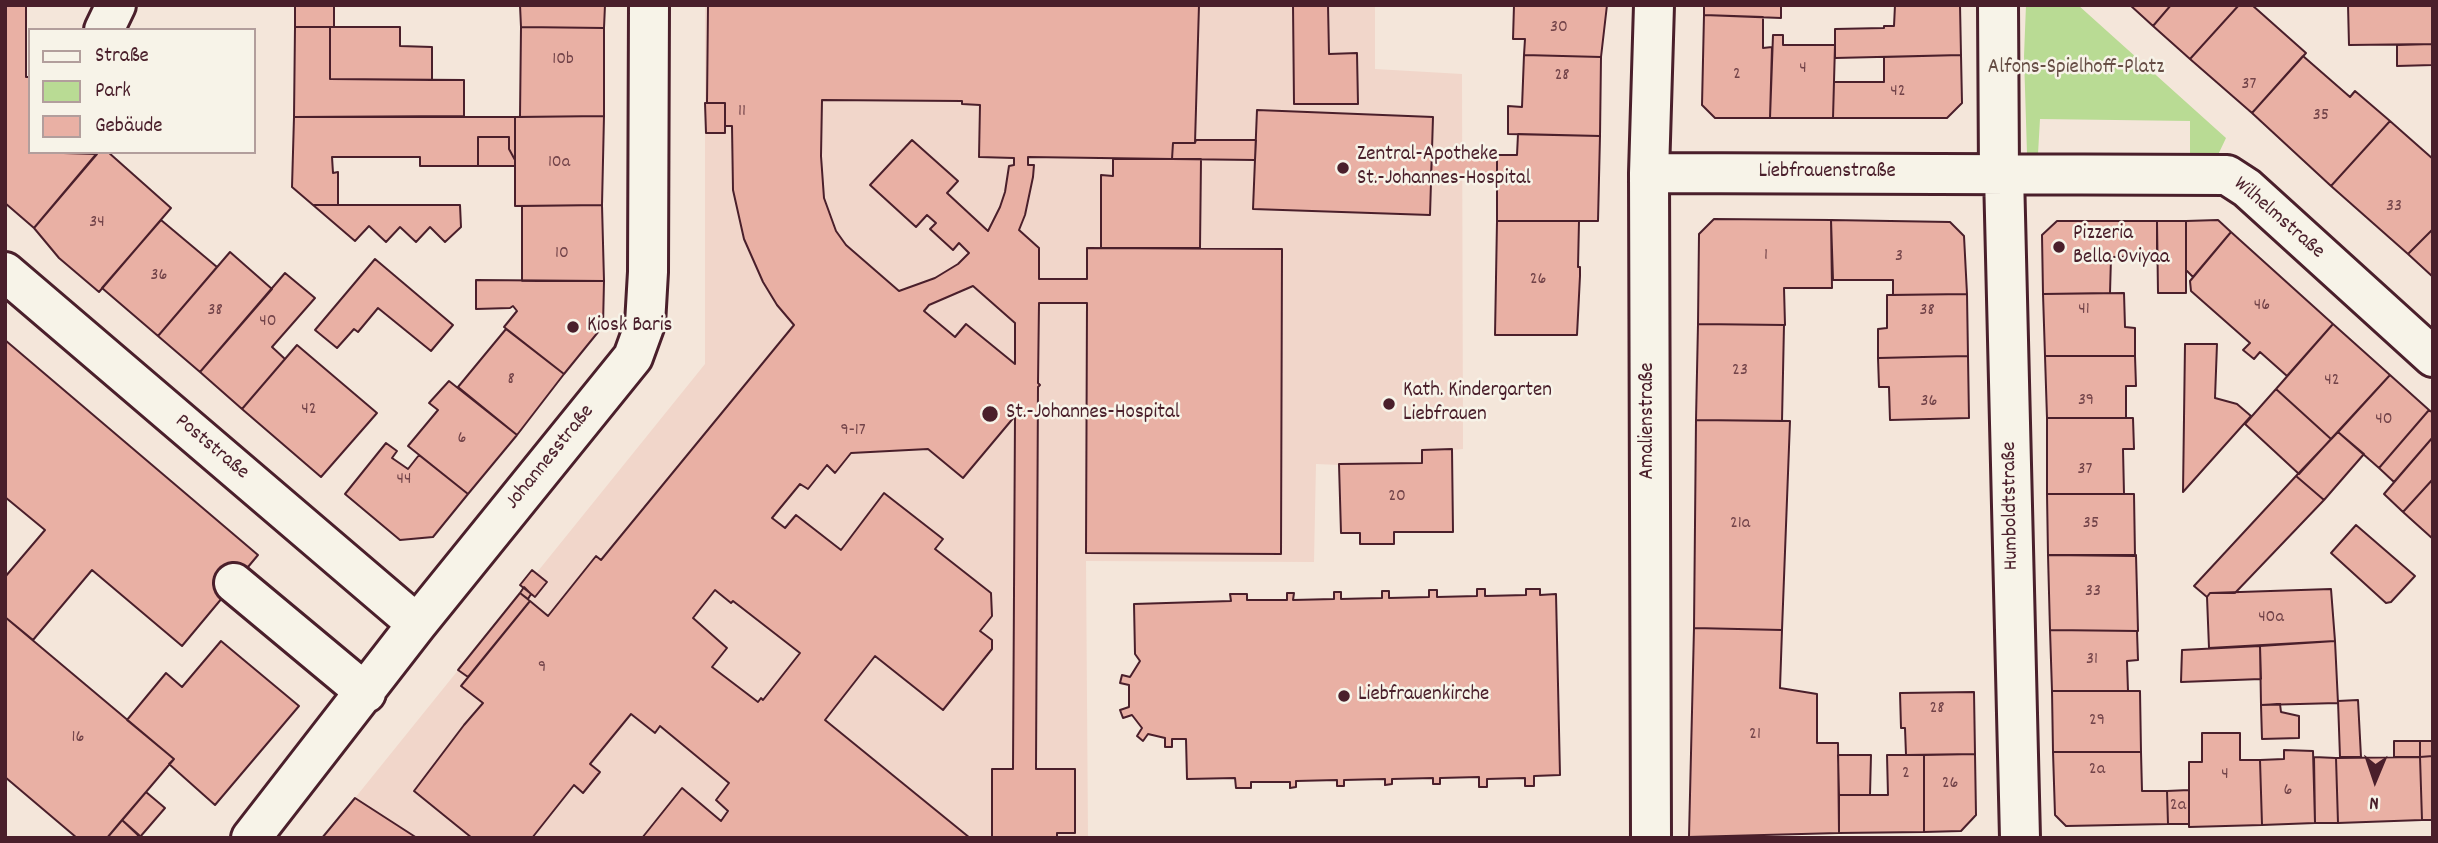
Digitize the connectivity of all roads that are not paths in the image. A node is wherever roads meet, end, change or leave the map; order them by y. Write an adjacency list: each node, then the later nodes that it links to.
1 (116, 5): 5 (street)
2 (649, 5): 11 (street, Johannesstraße)
3 (1654, 5): 6 (street, Amalienstraße)
4 (1997, 5): 7 (street, Humboldtstraße)
5 (105, 28)
6 (1649, 173): 7 (street, Liebfrauenstraße); 14 (street, Amalienstraße)
7 (2001, 174): 9 (street, Wilhelmstraße); 15 (street, Humboldtstraße)
8 (5, 272): 11 (street, Poststraße)
9 (2433, 356)
10 (234, 583): 12 (street)
11 (417, 624): 12 (street, Johannesstraße)
12 (366, 693): 13 (street, Johannesstraße)
13 (251, 838)
14 (1651, 838)
15 (2020, 838)

